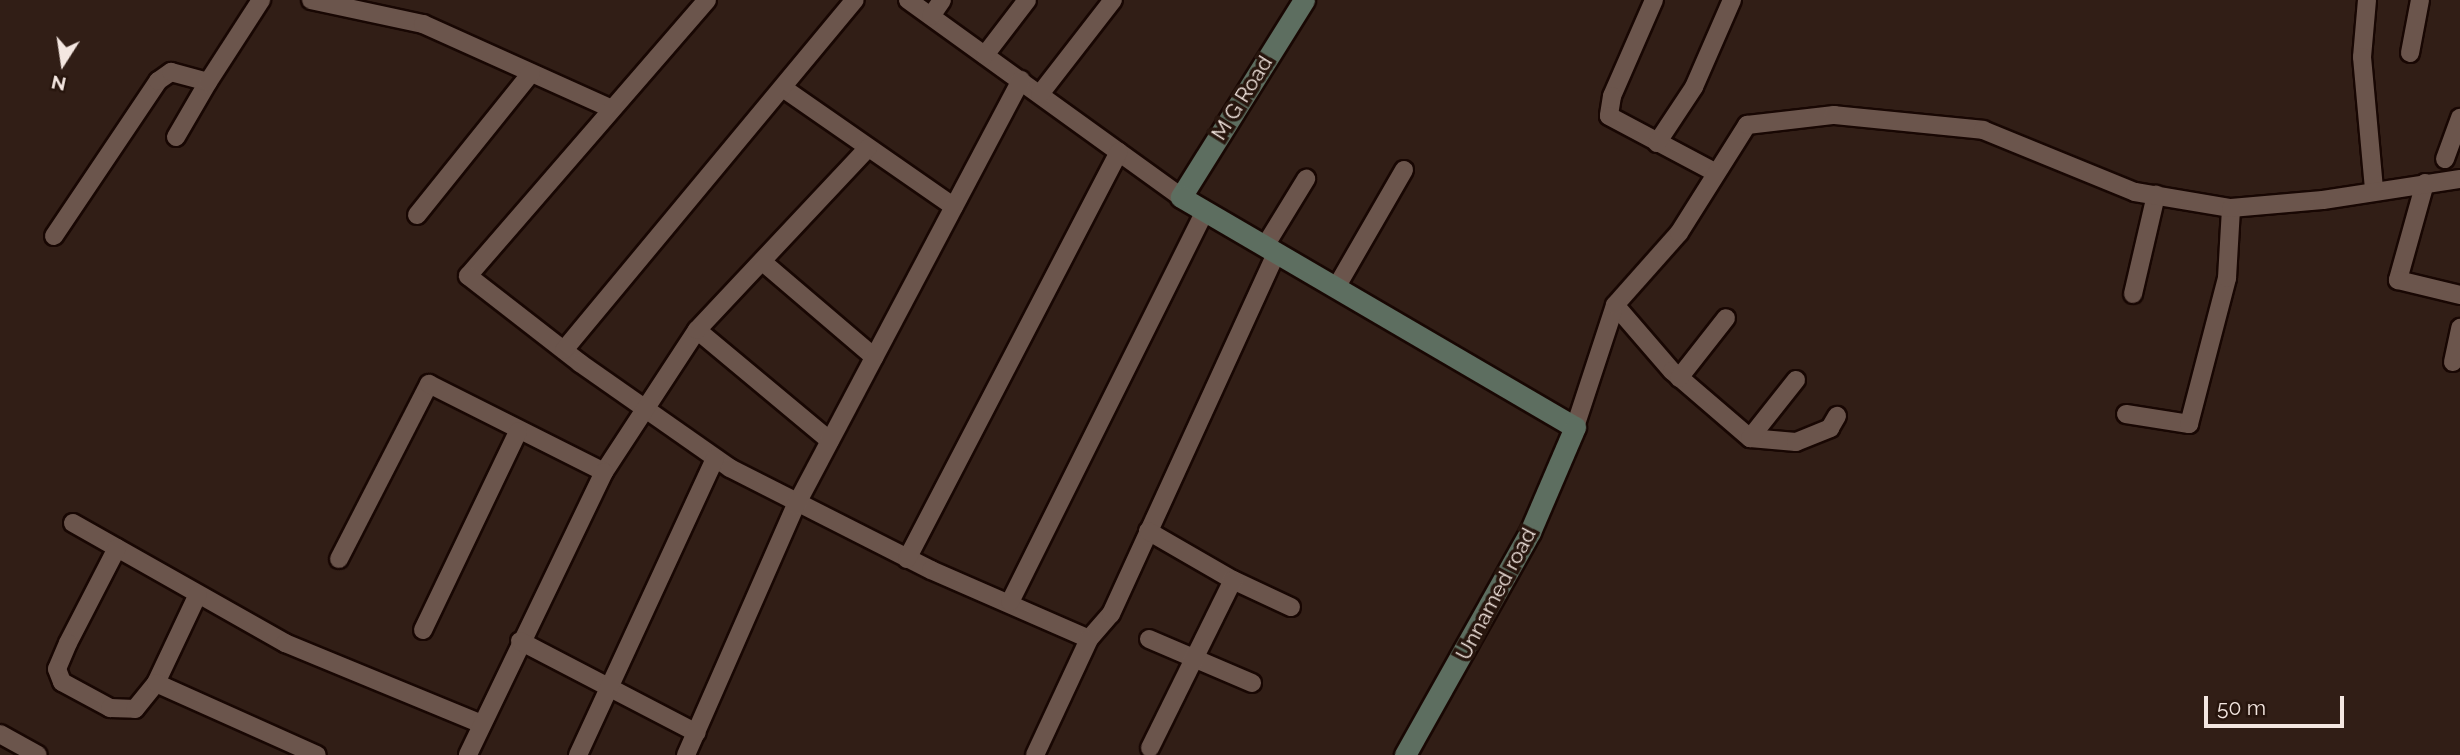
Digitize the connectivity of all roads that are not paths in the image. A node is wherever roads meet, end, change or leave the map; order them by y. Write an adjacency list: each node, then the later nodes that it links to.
1 (261, 0): 19 (street)
2 (311, 0): 17 (street)
3 (707, 0): 22 (street)
4 (855, 0): 20 (street)
5 (908, 0): 14 (street)
6 (942, 0): 14 (street)
7 (1027, 0): 16 (street)
8 (1113, 0): 21 (street)
9 (1304, 0): 36 (street, M G Road)
10 (1654, 0): 25 (street)
11 (1732, 0): 25 (street)
12 (2367, 0): 34 (street)
13 (2420, 0): 15 (street)
14 (932, 16): 16 (street)
15 (2410, 52)
16 (985, 55): 18 (street)
17 (531, 73): 22 (street); 40 (street)
18 (1021, 80): 21 (street); 37 (street)
19 (208, 82): 24 (street); 41 (street)
20 (783, 89): 26 (street); 51 (street)
21 (1040, 94): 27 (street)
22 (612, 109): 51 (street)
23 (2460, 118): 28 (street)
24 (176, 137)
25 (1657, 143): 30 (street)
26 (868, 148): 37 (street); 43 (street)
27 (1119, 152): 36 (street); 70 (street)
28 (2445, 159)
29 (1404, 170): 44 (street)
30 (1716, 173): 35 (street); 47 (street)
31 (1306, 179): 42 (street)
32 (2460, 179): 33 (street)
33 (2425, 183): 34 (street); 46 (street)
34 (2374, 190): 38 (street)
35 (2156, 195): 38 (street); 45 (street)
36 (1181, 197): 39 (street)
37 (954, 207): 52 (street)
38 (2231, 208): 57 (street)
39 (1205, 211): 42 (street); 73 (street)
40 (417, 215)
41 (54, 236)
42 (1271, 249): 44 (street); 67 (street)
43 (764, 263): 50 (street); 52 (street)
44 (1337, 286): 59 (street)
45 (2133, 294)
46 (2460, 295)
47 (1615, 305): 54 (street); 59 (street)
48 (1727, 318): 54 (street)
49 (2460, 328): 53 (street)
50 (697, 330): 56 (street); 62 (street)
51 (564, 351): 56 (street)
52 (874, 357): 62 (street)
53 (2453, 362)
54 (1679, 378): 61 (street)
55 (1796, 380): 61 (street)
56 (642, 408): 63 (street); 64 (street)
57 (2126, 414)
58 (1838, 416): 61 (street)
59 (1575, 427): 93 (street, Unnamed road)
60 (518, 432): 64 (street); 69 (street); 75 (street)
61 (1750, 438)
62 (830, 441): 65 (street)
63 (715, 458): 65 (street); 82 (street)
64 (604, 472): 78 (street)
65 (796, 505): 70 (street); 84 (street)
66 (73, 523): 68 (street)
67 (1147, 531): 71 (street); 76 (street)
68 (117, 548): 72 (street); 80 (street)
69 (339, 559)
70 (907, 559): 73 (street)
71 (1233, 580): 74 (street); 79 (street)
72 (198, 594): 80 (street); 83 (street)
73 (1010, 602): 76 (street)
74 (1291, 607)
75 (423, 630)
76 (1089, 639): 92 (street)
77 (1149, 639): 79 (street)
78 (520, 641): 82 (street); 83 (street)
79 (1194, 659): 81 (street); 86 (street)
80 (156, 683): 88 (street)
81 (1252, 683)
82 (610, 688): 84 (street); 90 (street)
83 (482, 724): 89 (street)
84 (697, 733): 91 (street)
85 (0, 734): 87 (street)
86 (1150, 748)
87 (38, 755)
88 (317, 755)
89 (468, 755)
90 (578, 755)
91 (686, 755)
92 (1035, 755)
93 (1405, 755)

